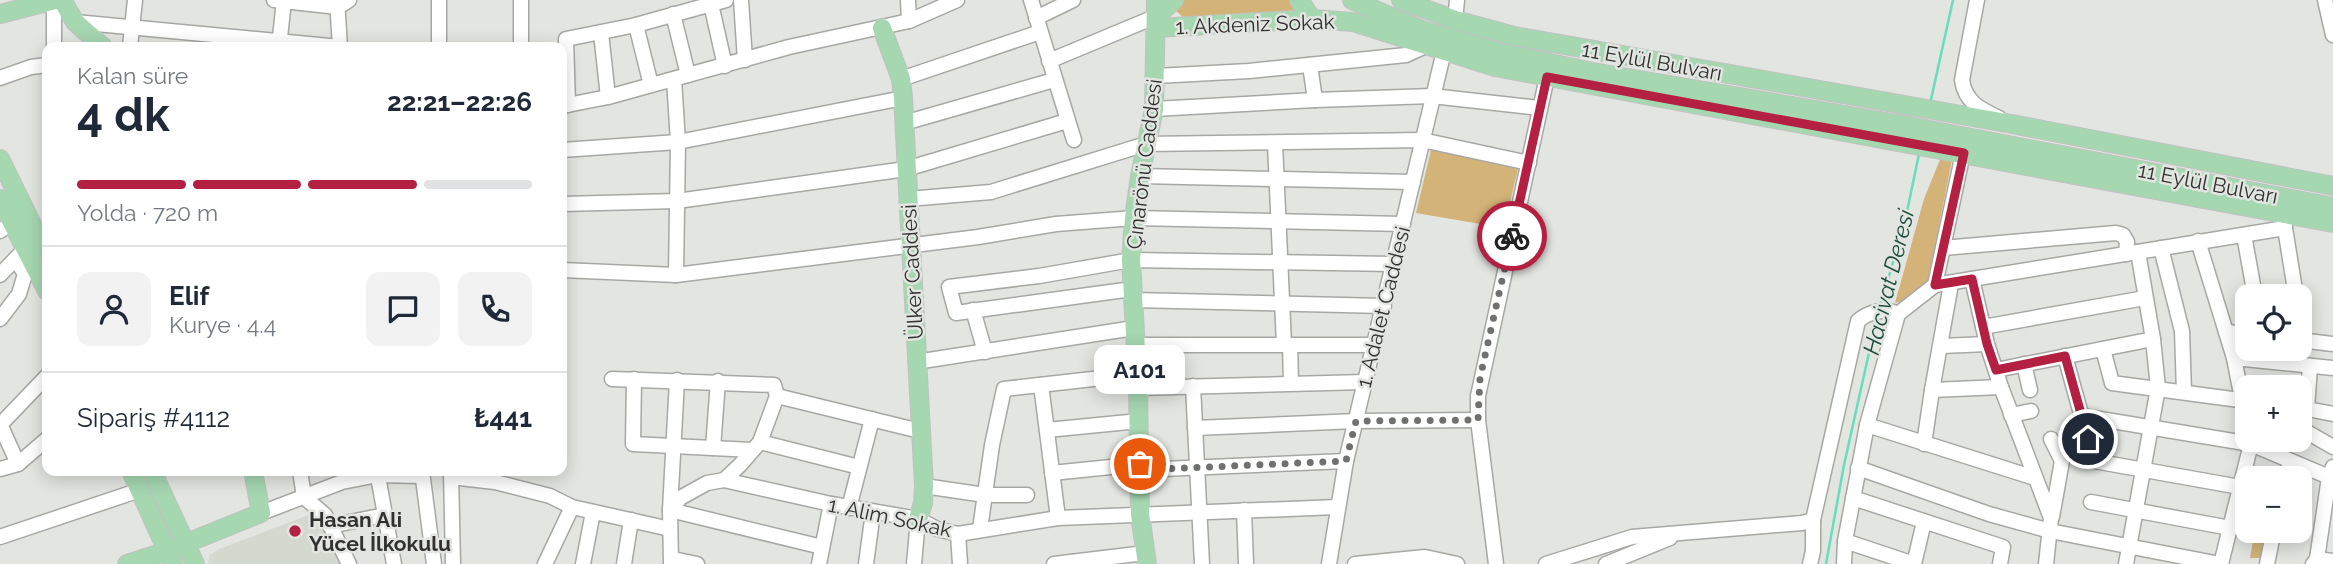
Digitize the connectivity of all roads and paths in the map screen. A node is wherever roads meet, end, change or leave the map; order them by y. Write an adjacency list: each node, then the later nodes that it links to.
1 (54, 0): 23 (main road); 36 (street)
2 (62, 0): 29 (main road)
3 (135, 0): 31 (street)
4 (274, 0): 5 (street)
5 (284, 0): 20 (street); 40 (street)
6 (439, 0): 42 (street)
7 (521, 0): 43 (street)
8 (741, 0): 46 (street)
9 (908, 0): 28 (street)
10 (1031, 0): 25 (street)
11 (1073, 0): 25 (street)
12 (1174, 0): 22 (main road)
13 (1299, 0): 26 (main road)
14 (1352, 0): 68 (main road, 11 Eylül Bulvarı)
15 (1401, 0): 27 (main road, 11 Eylül Bulvarı)
16 (1457, 0): 27 (street)
17 (1977, 0): 67 (street)
18 (2325, 0): 35 (street)
19 (952, 1): 28 (street)
20 (341, 2): 41 (street)
21 (719, 2): 24 (street); 50 (street)
22 (1157, 11): 26 (main road, 1. Akdeniz Sokak); 47 (street); 51 (main road, Çınarönü Caddesi)
23 (0, 14)
24 (673, 15): 30 (street); 52 (street)
25 (1036, 18): 33 (street)
26 (1312, 19): 45 (main road, 1. Akdeniz Sokak)
27 (1455, 20): 67 (main road, 11 Eylül Bulvarı)
28 (909, 21): 32 (street)
29 (75, 22): 31 (street); 37 (main road)
30 (636, 25): 34 (street); 57 (street)
31 (132, 28): 38 (street); 39 (street)
32 (882, 28): 46 (street); 55 (main road, Ülker Caddesi)
33 (1040, 32): 47 (street); 55 (street)
34 (601, 33): 44 (street); 59 (street)
35 (2333, 35)
36 (54, 42)
37 (97, 42)
38 (131, 42)
39 (253, 42)
40 (279, 42)
41 (340, 42)
42 (439, 42)
43 (522, 42)
44 (566, 42)
45 (1436, 48): 48 (street); 53 (main road, 1. Akdeniz Sokak); 58 (street, 1. Adalet Caddesi)
46 (745, 60): 50 (street)
47 (1049, 61): 56 (street)
48 (1310, 65): 51 (street); 61 (street)
49 (42, 66): 54 (street)
50 (725, 66): 52 (street)
51 (1156, 76): 64 (main road, Çınarönü Caddesi)
52 (681, 77): 57 (street); 71 (street)
53 (1547, 77): 63 (street); 68 (main road, 1. Akdeniz Sokak)
54 (0, 78)
55 (901, 79): 60 (main road, Ülker Caddesi)
56 (1054, 80): 65 (street); 66 (street)
57 (651, 85): 59 (street)
58 (1432, 96): 61 (street); 63 (street); 70 (street, 1. Adalet Caddesi)
59 (608, 97): 62 (street)
60 (903, 97): 66 (main road, Ülker Caddesi); 71 (street)
61 (1315, 100): 64 (street)
62 (567, 106)
63 (1539, 108): 77 (street)
64 (1154, 110): 73 (main road, Çınarönü Caddesi)
65 (1067, 121): 69 (street); 78 (street)
66 (904, 123): 78 (main road, Ülker Caddesi)
67 (2012, 124): 82 (main road, 11 Eylül Bulvarı)
68 (1903, 133): 74 (main road)
69 (1074, 140)
70 (1422, 140): 72 (street); 77 (street); 81 (street, 1. Adalet Caddesi)
71 (678, 142): 75 (street); 85 (street)
72 (1275, 142): 73 (street); 80 (street)
73 (1146, 144): 79 (main road, Çınarönü Caddesi); 84 (street)
74 (1959, 147): 89 (main road); 90 (main road, 11 Eylül Bulvarı); 97 (street)
75 (567, 150)
76 (0, 159): 96 (main road)
77 (1529, 163): 163 (street)
78 (906, 169): 84 (main road, Ülker Caddesi); 85 (street)
79 (1140, 176): 80 (street); 87 (main road, Çınarönü Caddesi)
80 (1276, 179): 81 (street); 88 (street)
81 (1413, 182): 91 (street, 1. Adalet Caddesi)
82 (2333, 186)
83 (0, 199): 92 (main road)
84 (908, 200): 95 (main road, Ülker Caddesi)
85 (677, 201): 86 (street); 107 (street)
86 (567, 204)
87 (1133, 218): 88 (street); 95 (street); 101 (main road, Çınarönü Caddesi)
88 (1278, 221): 91 (street); 102 (street)
89 (2284, 221): 90 (main road); 93 (street); 111 (street)
90 (2332, 222)
91 (1403, 224): 103 (street, 1. Adalet Caddesi)
92 (6, 227): 100 (main road)
93 (2244, 235): 94 (street); 110 (street)
94 (2198, 241): 98 (street); 121 (street)
95 (910, 244): 107 (street); 135 (main road, Ülker Caddesi)
96 (42, 245)
97 (1943, 248): 99 (street); 112 (street)
98 (2161, 248): 99 (street); 155 (street)
99 (2132, 253): 108 (street); 114 (street)
100 (20, 255): 105 (main road); 106 (street); 119 (street)
101 (1131, 260): 102 (street); 113 (main road, Çınarönü Caddesi); 117 (street)
102 (1280, 262): 103 (street); 115 (street)
103 (1394, 264): 116 (street, 1. Adalet Caddesi)
104 (567, 270): 107 (street)
105 (42, 271)
106 (0, 275)
107 (677, 275)
108 (1972, 279): 109 (street); 120 (street)
109 (1951, 284): 112 (street); 130 (street)
110 (2253, 284)
111 (2294, 284)
112 (1935, 285): 118 (street)
113 (1132, 295): 115 (street); 117 (street); 123 (main road, Çınarönü Caddesi)
114 (2145, 298): 120 (street); 124 (street)
115 (1282, 303): 116 (street); 128 (street)
116 (1384, 306): 129 (street, 1. Adalet Caddesi)
117 (973, 310): 132 (street)
118 (1895, 312): 167 (street); 230 (street)
119 (0, 319)
120 (1983, 327): 126 (street)
121 (2225, 332): 122 (street); 134 (street)
122 (2235, 333)
123 (1134, 337): 128 (street); 132 (street); 145 (main road, Çınarönü Caddesi)
124 (2153, 339): 131 (street); 152 (street)
125 (2312, 341): 127 (street)
126 (1987, 344): 130 (street); 139 (street)
127 (2333, 344)
128 (1287, 345): 129 (street); 148 (street)
129 (1374, 345): 147 (street, 1. Adalet Caddesi)
130 (1942, 345): 153 (street)
131 (2103, 349): 133 (street); 152 (street)
132 (985, 352): 135 (street)
133 (2065, 356): 136 (street); 161 (street)
134 (2234, 358): 137 (street); 140 (street)
135 (916, 362): 171 (main road, Ülker Caddesi)
136 (2024, 364): 139 (street); 154 (street)
137 (2310, 366): 138 (street); 159 (street)
138 (2333, 368)
139 (1996, 370): 151 (street)
140 (2238, 375)
141 (612, 379): 142 (street)
142 (634, 379): 143 (street); 177 (street)
143 (677, 380): 146 (street); 177 (street)
144 (42, 381): 166 (street)
145 (1137, 381): 149 (street); 150 (street); 164 (main road, Çınarönü Caddesi)
146 (718, 382): 156 (street); 180 (street)
147 (1365, 382): 148 (street); 165 (street, 1. Adalet Caddesi)
148 (1291, 383): 150 (street)
149 (1041, 385): 170 (street); 208 (street)
150 (1194, 386): 168 (street)
151 (2001, 387): 153 (street); 160 (street)
152 (2158, 388): 155 (street); 169 (street)
153 (1932, 390): 176 (street)
154 (2030, 390)
155 (2184, 392): 157 (street)
156 (777, 396): 162 (street); 178 (street)
157 (2235, 399)
158 (2031, 411): 160 (street)
159 (2333, 414)
160 (2011, 415): 203 (street)
161 (2082, 416): 169 (street); 191 (street)
162 (872, 419): 171 (street); 186 (street)
163 (1478, 420): 165 (street); 270 (street)
164 (1139, 421): 170 (street); 187 (main road, Çınarönü Caddesi)
165 (1356, 421): 168 (street); 182 (street, 1. Adalet Caddesi)
166 (0, 425): 184 (street)
167 (1867, 425): 176 (street); 189 (street)
168 (1195, 428): 188 (street)
169 (2151, 428): 174 (street); 191 (street)
170 (1047, 430): 193 (street)
171 (920, 431): 205 (main road, Ülker Caddesi)
172 (2312, 435): 179 (street)
173 (2051, 439): 232 (street)
174 (2235, 441)
175 (42, 443): 184 (street)
176 (1924, 444): 203 (street)
177 (675, 445): 180 (street); 218 (street)
178 (756, 446): 180 (street); 186 (street); 204 (street)
179 (2333, 447)
180 (713, 448)
181 (2268, 452): 183 (street)
182 (1346, 461): 188 (street); 215 (street, 1. Adalet Caddesi)
183 (2290, 462): 185 (street); 192 (street)
184 (18, 464): 190 (street)
185 (2289, 466)
186 (859, 467): 216 (street)
187 (1140, 467): 188 (street); 193 (street); 225 (main road, Çınarönü Caddesi)
188 (1197, 467): 223 (street)
189 (1858, 468): 211 (street); 232 (street)
190 (0, 470)
191 (2144, 470): 206 (street); 220 (street)
192 (2331, 472): 249 (street)
193 (1052, 473): 227 (street)
194 (133, 476): 207 (main road)
195 (154, 476): 242 (main road)
196 (254, 476): 224 (main road)
197 (301, 476): 210 (street)
198 (341, 476): 210 (street)
199 (378, 476): 226 (street)
200 (422, 476): 254 (street)
201 (451, 476): 255 (street)
202 (462, 476): 214 (street)
203 (2035, 478): 232 (street)
204 (724, 480): 213 (street, 1. Alim Sokak); 218 (street)
205 (924, 485): 208 (street); 228 (main road, Ülker Caddesi)
206 (2235, 486)
207 (140, 490): 239 (street); 245 (main road)
208 (985, 495): 209 (street); 236 (street)
209 (1027, 495)
210 (304, 497): 224 (street); 233 (street)
211 (1853, 498): 231 (street); 240 (street)
212 (2091, 502): 220 (street)
213 (831, 504): 216 (street, 1. Alim Sokak); 243 (street)
214 (572, 507): 221 (street); 256 (street)
215 (1337, 507): 219 (street, 1. Alim Sokak); 267 (street, 1. Adalet Caddesi)
216 (849, 508): 222 (street, 1. Alim Sokak)
217 (2235, 508): 234 (street)
218 (670, 510): 235 (street); 243 (street)
219 (1244, 510): 223 (street, 1. Alim Sokak); 266 (street)
220 (2136, 510): 234 (street); 244 (street)
221 (593, 512): 229 (street); 257 (street)
222 (873, 512): 228 (street, 1. Alim Sokak); 261 (street)
223 (1199, 512): 225 (street, 1. Alim Sokak); 265 (street)
224 (261, 513): 242 (main road)
225 (1140, 514): 227 (street, 1. Alim Sokak); 246 (main road, Çınarönü Caddesi)
226 (385, 515): 233 (street); 253 (street)
227 (1058, 518): 236 (street, 1. Alim Sokak)
228 (918, 519): 237 (street, 1. Alim Sokak); 262 (street)
229 (631, 520): 235 (street); 258 (street)
230 (1813, 520): 238 (street); 273 (street)
231 (1924, 522): 275 (street); 276 (street)
232 (2051, 525): 244 (street); 277 (street)
233 (330, 526): 252 (street)
234 (2230, 528): 279 (street)
235 (670, 529): 247 (street)
236 (980, 529): 237 (street, 1. Alim Sokak)
237 (958, 534): 263 (street)
238 (1681, 534): 271 (street); 272 (street)
239 (0, 537)
240 (1845, 541): 274 (street); 275 (street)
241 (2271, 543): 280 (street)
242 (187, 544): 245 (main road); 251 (main road)
243 (822, 547): 260 (street)
244 (2129, 547): 278 (street); 279 (street)
245 (170, 557): 250 (main road)
246 (1146, 559): 264 (street)
247 (672, 561): 259 (street)
248 (2333, 561): 249 (street)
249 (2315, 562)
250 (127, 564)
251 (195, 564)
252 (349, 564)
253 (394, 564)
254 (434, 564)
255 (453, 564)
256 (545, 564)
257 (583, 564)
258 (624, 564)
259 (697, 564)
260 (819, 564)
261 (866, 564)
262 (914, 564)
263 (960, 564)
264 (1054, 564)
265 (1202, 564)
266 (1246, 564)
267 (1329, 564)
268 (1355, 564): 269 (street)
269 (1457, 564)
270 (1496, 564)
271 (1546, 564)
272 (1606, 564)
273 (1810, 564)
274 (1844, 564)
275 (1914, 564)
276 (2000, 564)
277 (2046, 564)
278 (2126, 564)
279 (2220, 564)
280 (2267, 564)

